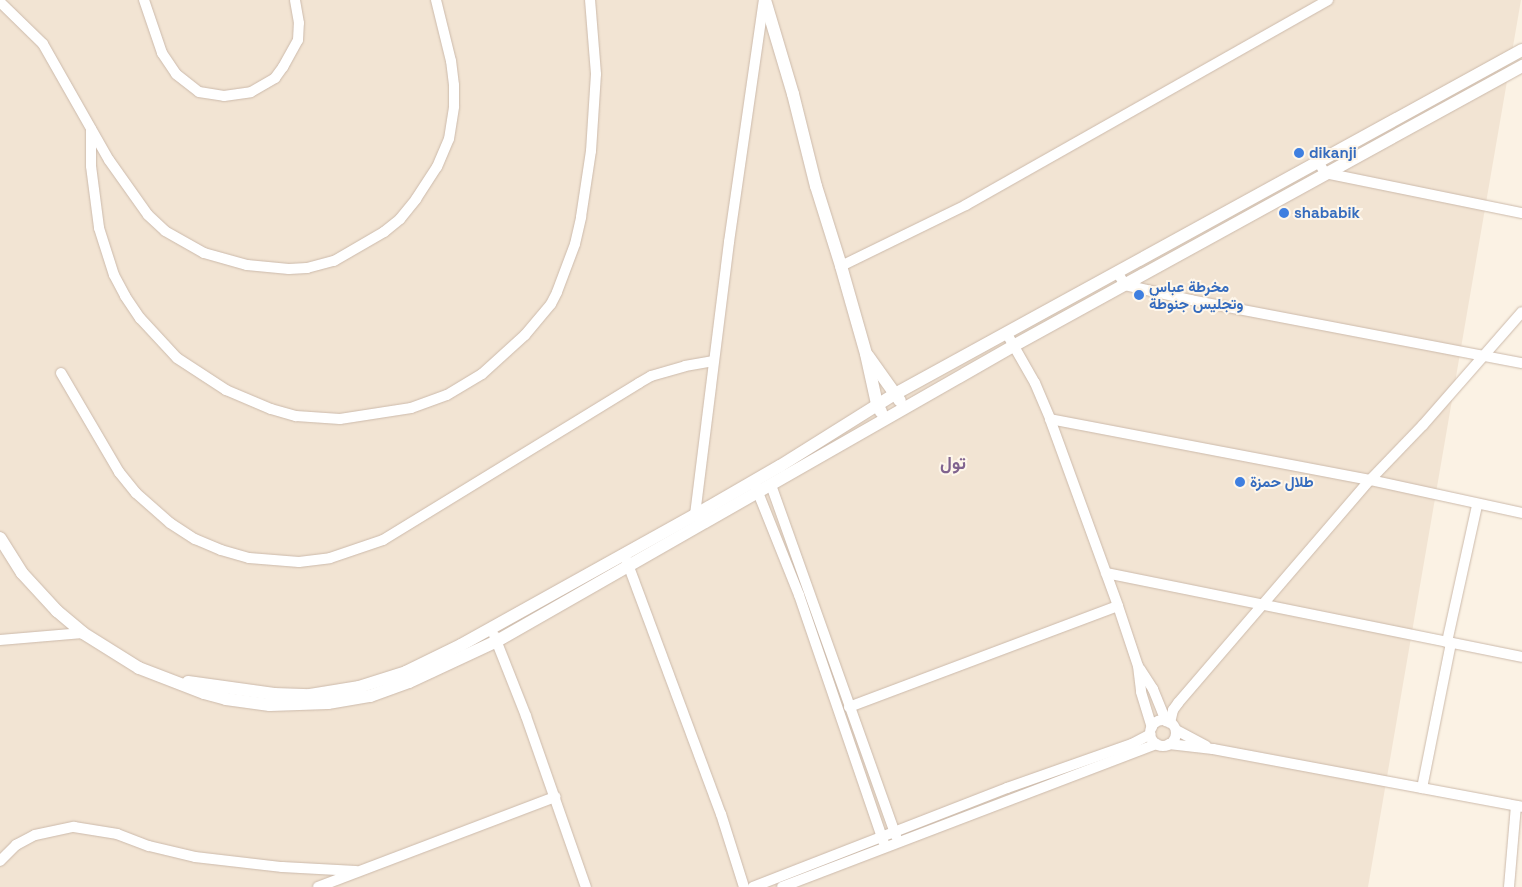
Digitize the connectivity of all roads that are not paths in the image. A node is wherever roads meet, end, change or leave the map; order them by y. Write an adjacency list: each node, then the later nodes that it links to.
1 (144, 0): 2 (street)
2 (295, 0)
3 (436, 0): 10 (street)
4 (590, 0): 10 (street)
5 (764, 0): 15 (street); 22 (street)
6 (1328, 0): 15 (street)
7 (0, 2): 10 (street)
8 (1522, 50): 11 (street)
9 (1522, 66): 11 (street)
10 (91, 129)
11 (1322, 168): 12 (street); 13 (street); 14 (street)
12 (1522, 213)
13 (1196, 228): 14 (street); 16 (street)
14 (1202, 240): 17 (street)
15 (841, 266): 20 (street)
16 (1117, 272): 17 (street); 19 (street)
17 (1124, 285): 19 (street); 21 (street)
18 (1522, 312): 21 (street)
19 (1011, 339): 25 (street); 27 (street); 28 (street)
20 (866, 354): 25 (street); 26 (street)
21 (1483, 355): 23 (street); 30 (street)
22 (714, 361): 24 (street); 35 (street)
23 (1522, 364)
24 (61, 373)
25 (896, 394): 26 (street); 27 (street)
26 (877, 404): 29 (street); 32 (street)
27 (905, 409): 29 (street)
28 (1050, 419): 30 (street); 38 (street)
29 (886, 420): 31 (street)
30 (1370, 480): 33 (street); 39 (street)
31 (772, 485): 32 (street); 45 (street)
32 (756, 487): 35 (street); 37 (street); 45 (street)
33 (1477, 505): 34 (street); 46 (street)
34 (1522, 513)
35 (695, 515): 37 (street)
36 (0, 538): 42 (street)
37 (627, 560): 41 (street); 44 (street); 67 (street)
38 (1106, 573): 39 (street); 40 (street)
39 (1263, 605): 46 (street); 53 (street)
40 (1118, 606): 49 (street); 52 (street)
41 (490, 629): 44 (street); 51 (street)
42 (83, 633): 43 (street); 51 (street)
43 (0, 640)
44 (497, 640): 51 (street); 59 (street)
45 (820, 640): 48 (street); 50 (street)
46 (1449, 643): 47 (street); 58 (street)
47 (1522, 657)
48 (835, 666): 50 (street); 52 (street)
49 (1138, 666): 53 (street); 54 (street)
50 (824, 670): 62 (street)
51 (176, 681)
52 (849, 707): 61 (street)
53 (1171, 724): 54 (street); 56 (street); 57 (street)
54 (1152, 731): 55 (street); 61 (street)
55 (1157, 744): 56 (street); 61 (street)
56 (1169, 744): 57 (street)
57 (1213, 749): 58 (street)
58 (1422, 788): 60 (street)
59 (555, 797): 64 (street); 66 (street)
60 (1519, 806): 70 (street)
61 (896, 837): 62 (street)
62 (883, 842): 68 (street); 69 (street)
63 (0, 861): 64 (street)
64 (356, 871): 65 (street)
65 (318, 887)
66 (586, 887)
67 (744, 887)
68 (753, 887)
69 (782, 887)
70 (1509, 887)

